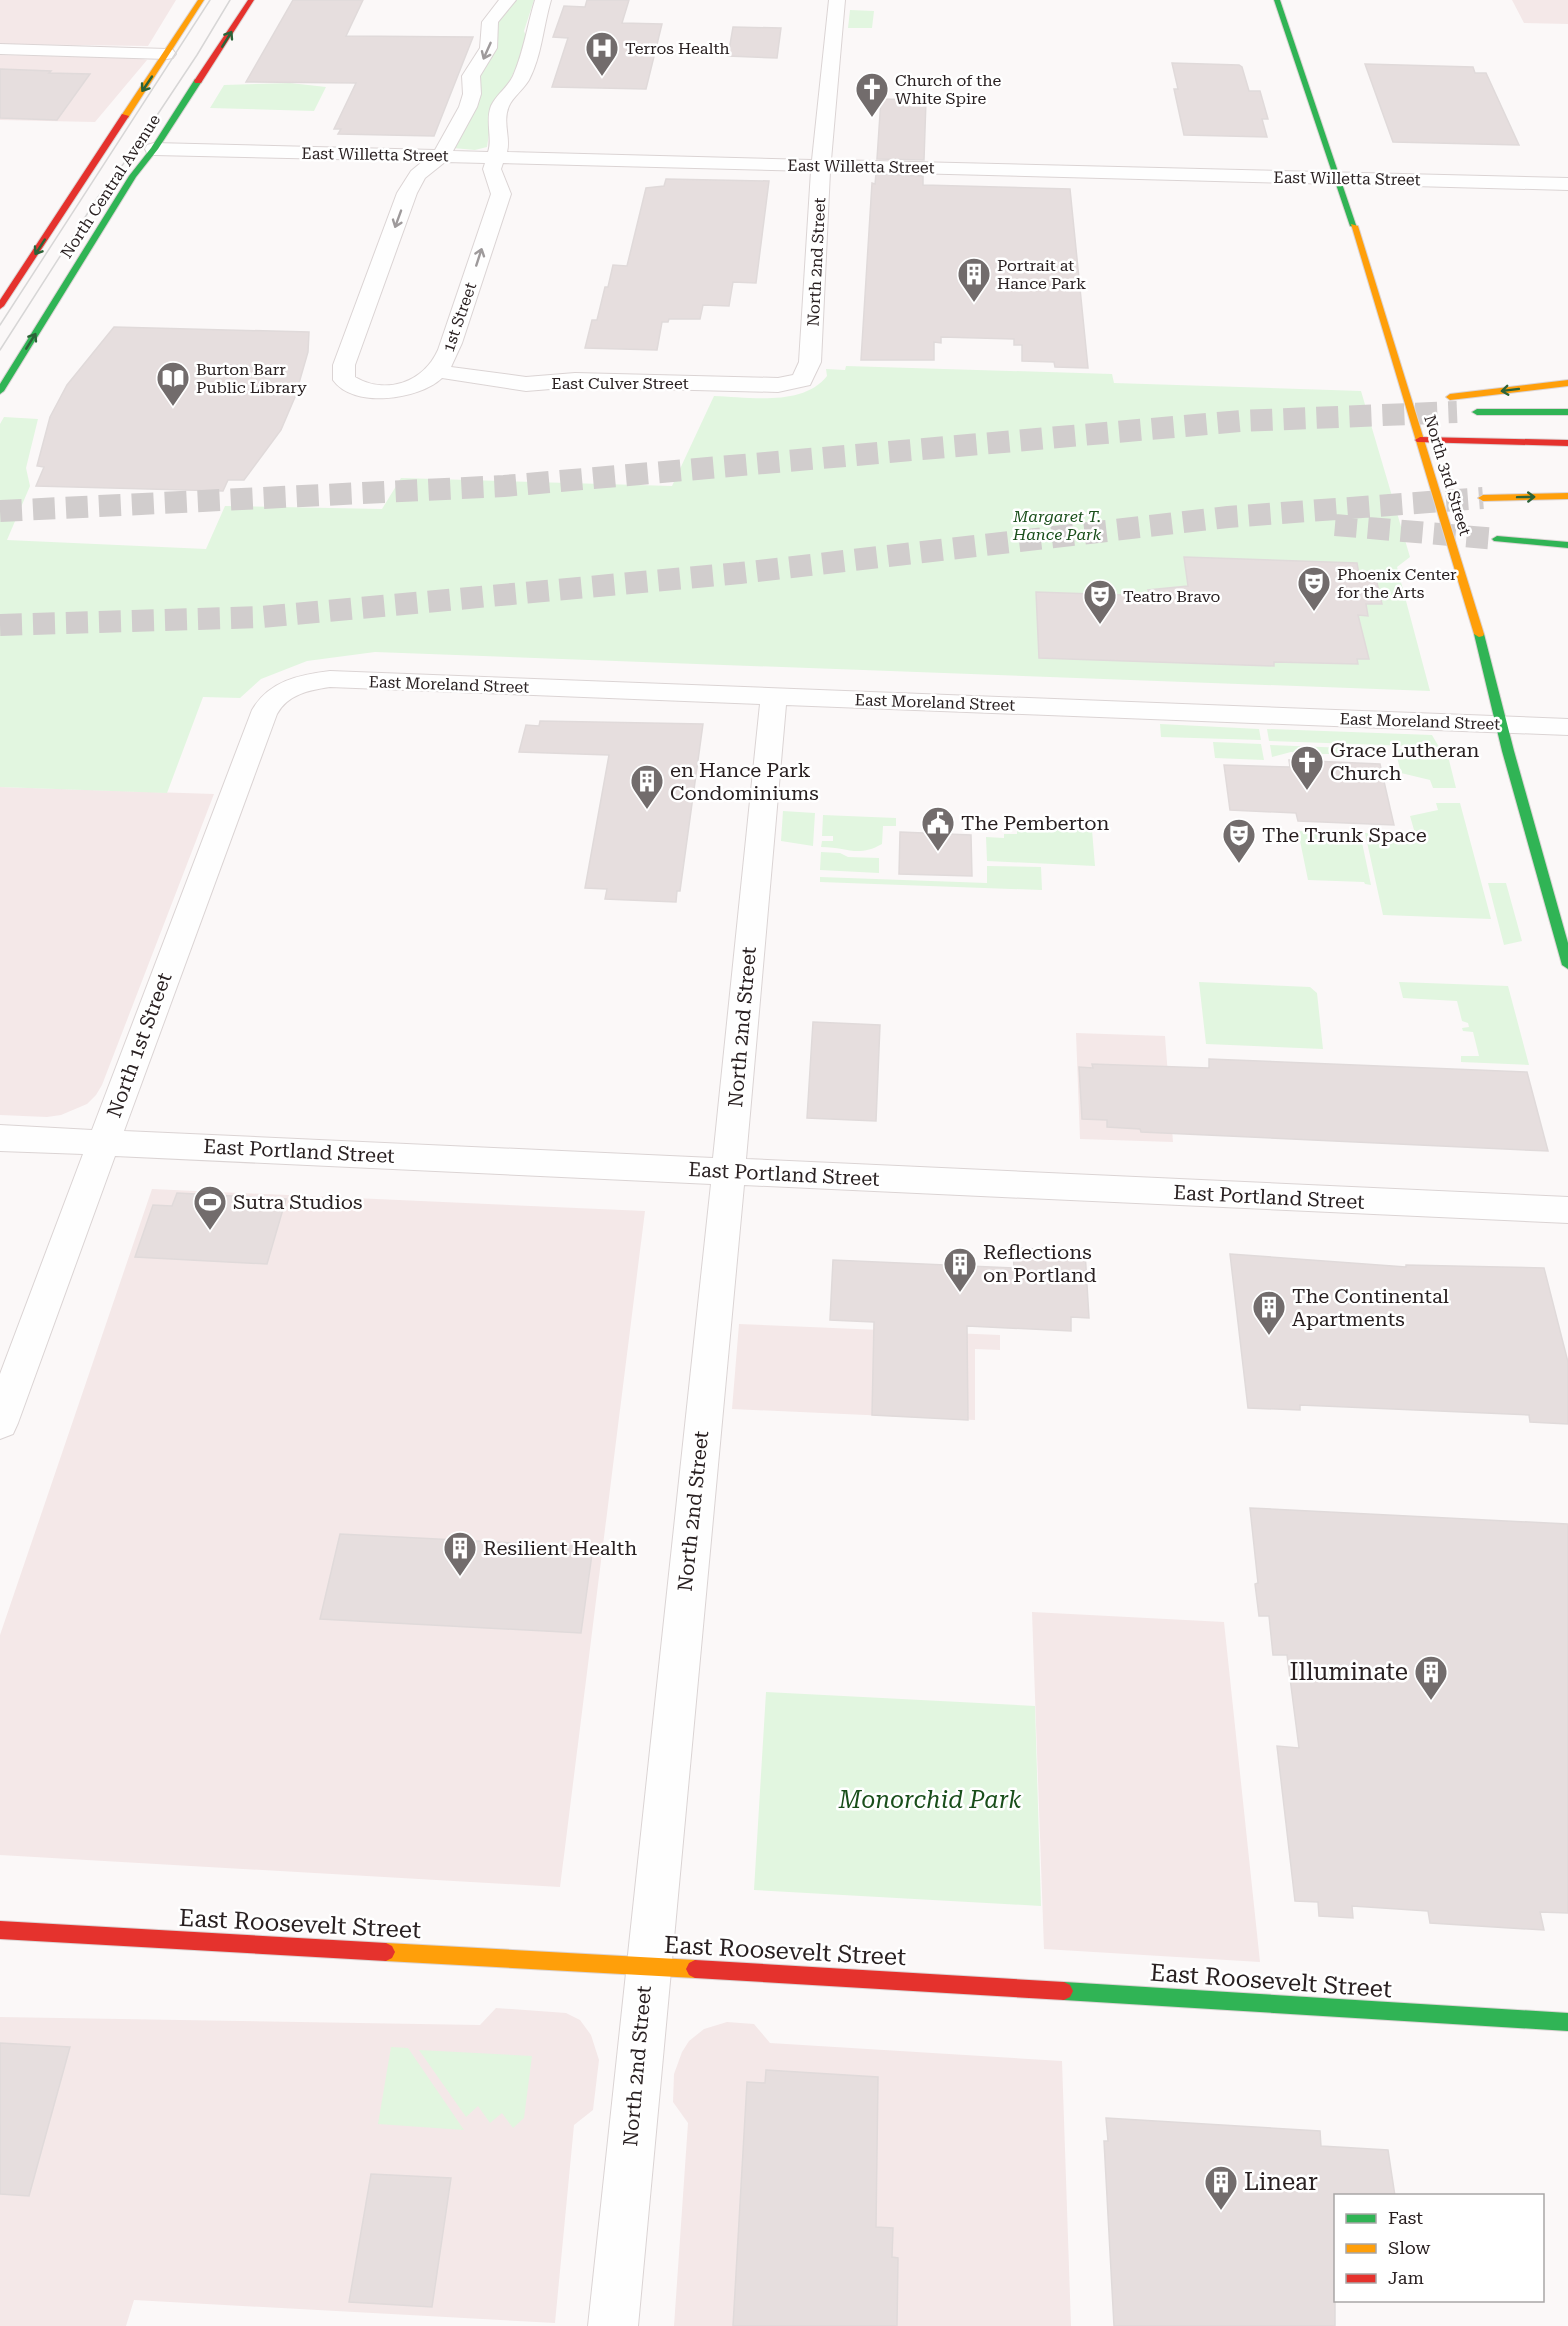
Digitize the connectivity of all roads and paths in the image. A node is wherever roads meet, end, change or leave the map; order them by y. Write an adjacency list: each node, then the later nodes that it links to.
1 (201, 0): 8 (main road, North Central Avenue)
2 (251, 0): 9 (main road, North Central Avenue, one-way to 2)
3 (508, 0): 10 (street, one-way to 10)
4 (543, 0): 11 (street)
5 (837, 0): 12 (street, North 2nd Street)
6 (1277, 0): 14 (main road, North 3rd Street)
7 (0, 49): 8 (street)
8 (167, 54): 17 (main road, North Central Avenue, one-way to 17)
9 (154, 148): 10 (street, East Willetta Street); 21 (main road, North Central Avenue, one-way to 9)
10 (442, 155): 11 (street, East Willetta Street); 16 (street, 1st Street)
11 (496, 157): 12 (street, East Willetta Street); 18 (street, 1st Street, one-way to 11)
12 (822, 165): 14 (street, East Willetta Street); 19 (street, North 2nd Street)
13 (444, 177): 16 (street)
14 (1339, 178): 15 (street, East Willetta Street); 25 (main road, North 3rd Street)
15 (1568, 184)
16 (407, 193): 18 (street, 1st Street, one-way to 18)
17 (0, 306)
18 (437, 371): 19 (street, East Culver Street)
19 (802, 380)
20 (1568, 383): 22 (main road, one-way to 22)
21 (0, 391)
22 (1450, 397)
23 (1568, 411): 24 (main road)
24 (1468, 412)
25 (1420, 440): 26 (main road); 33 (main road, North 3rd Street)
26 (1568, 443)
27 (1568, 496): 28 (main road, one-way to 27)
28 (1484, 498)
29 (1497, 539): 30 (main road)
30 (1568, 545)
31 (302, 683): 32 (street, East Moreland Street); 37 (street, North 1st Street)
32 (774, 696): 33 (street, East Moreland Street); 38 (street, North 2nd Street)
33 (1502, 724): 34 (street, East Moreland Street); 35 (main road, North 3rd Street)
34 (1568, 727)
35 (1568, 965)
36 (0, 1138): 37 (street, East Portland Street)
37 (103, 1143): 38 (street, East Portland Street); 40 (street, North 1st Street)
38 (728, 1171): 39 (street, East Portland Street); 42 (street, North 2nd Street)
39 (1568, 1210)
40 (0, 1424)
41 (0, 1930): 42 (main road, East Roosevelt Street)
42 (646, 1966): 43 (main road, East Roosevelt Street); 44 (street, North 2nd Street)
43 (1568, 2022)
44 (613, 2326)

